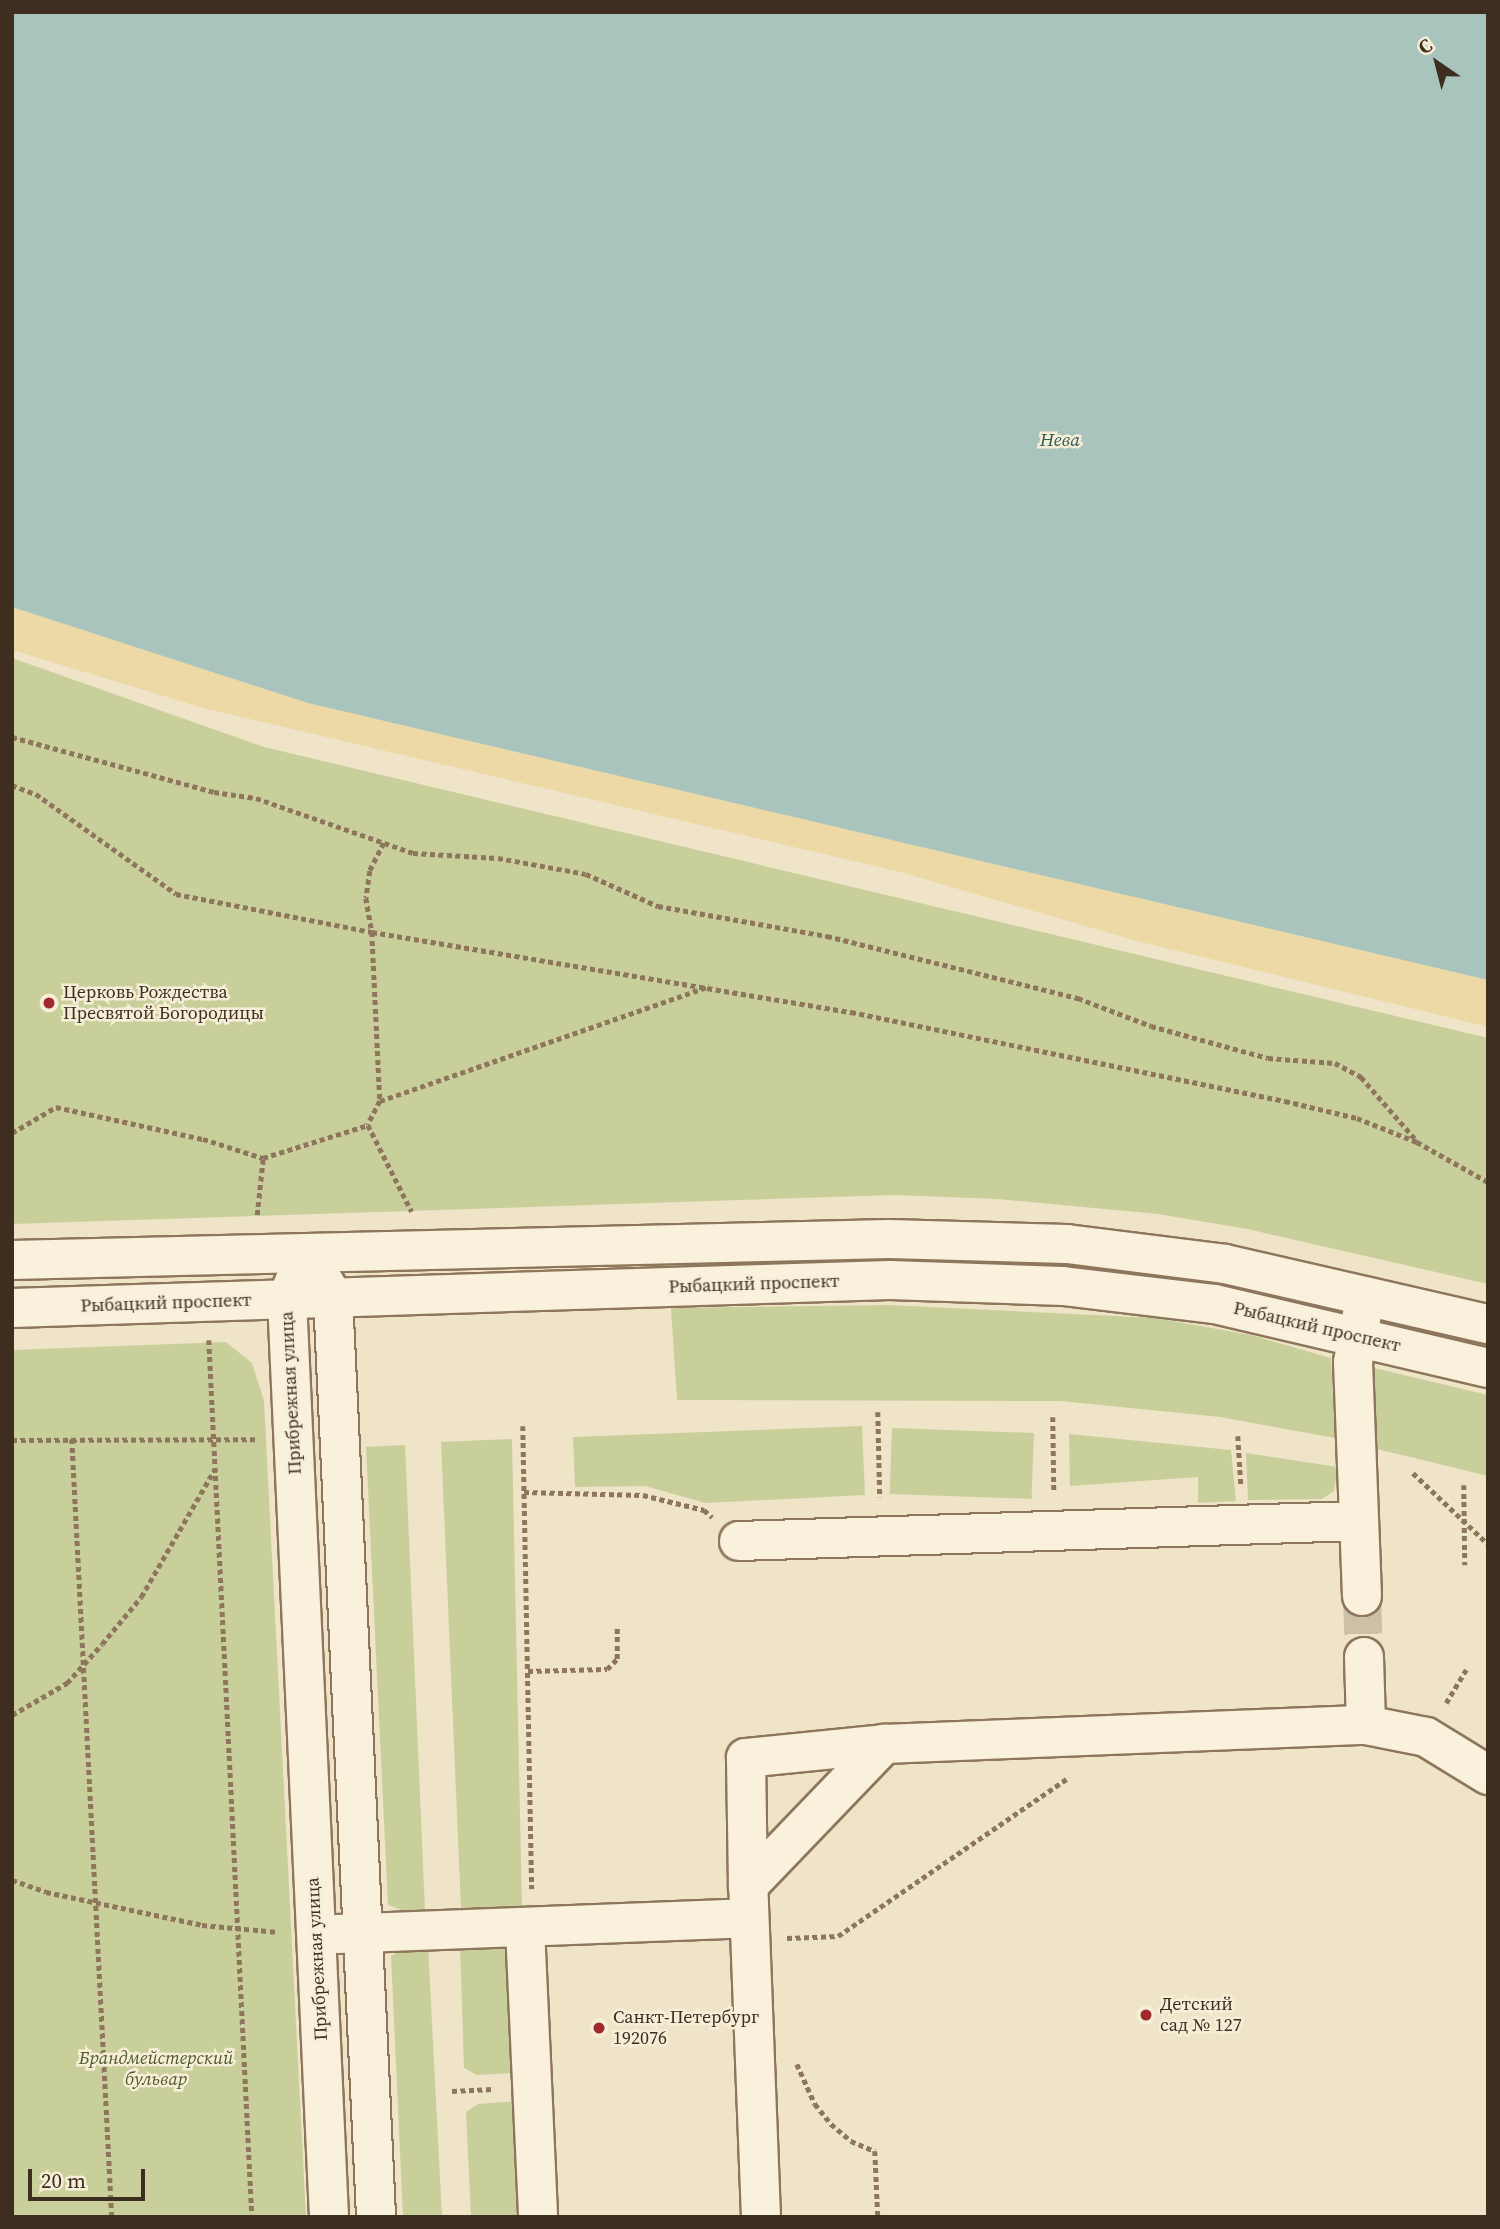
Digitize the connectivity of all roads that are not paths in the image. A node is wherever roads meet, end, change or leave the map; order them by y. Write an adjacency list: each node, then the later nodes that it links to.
1 (307, 1252): 2 (street); 3 (street); 4 (street); 5 (street, Прибрежная улица)
2 (12, 1260)
3 (1367, 1294): 7 (street); 8 (street)
4 (333, 1297): 5 (street, Рыбацкий проспект); 8 (street, Рыбацкий проспект); 19 (street)
5 (287, 1299): 6 (street, Рыбацкий проспект); 20 (street, Прибрежная улица)
6 (12, 1308)
7 (1488, 1324)
8 (1357, 1334): 9 (street, Рыбацкий проспект); 10 (street)
9 (1488, 1368)
10 (1358, 1521): 11 (street); 12 (street)
11 (739, 1541)
12 (1362, 1596)
13 (1364, 1657): 14 (street)
14 (1366, 1725): 15 (street); 16 (street)
15 (884, 1744): 17 (street); 17 (street)
16 (1488, 1775)
17 (748, 1914): 18 (street); 24 (street)
18 (525, 1928): 19 (street); 23 (street)
19 (362, 1933): 20 (street); 22 (street)
20 (304, 1934): 21 (street, Прибрежная улица)
21 (330, 2217)
22 (376, 2217)
23 (538, 2217)
24 (761, 2217)

